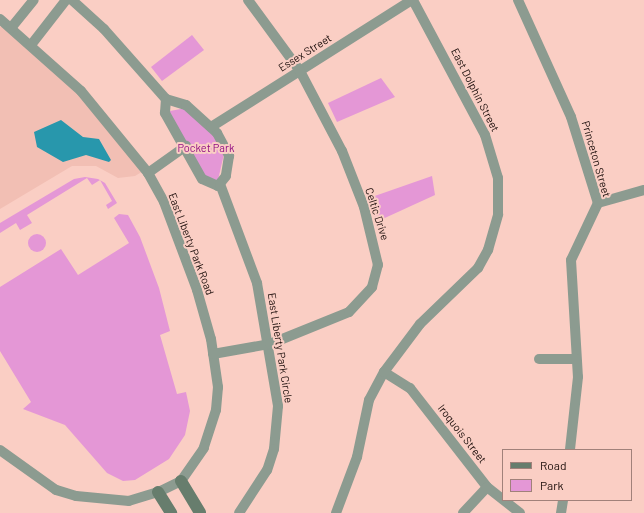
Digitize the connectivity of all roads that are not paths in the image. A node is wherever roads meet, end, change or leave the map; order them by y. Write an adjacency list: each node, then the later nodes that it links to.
1 (34, 0): 8 (street)
2 (66, 0): 9 (street)
3 (72, 0): 11 (street)
4 (248, 0): 10 (street, Celtic Drive)
5 (412, 0): 10 (street, Essex Street); 22 (street, East Dolphin Street)
6 (518, 0): 17 (street, Princeton Street)
7 (0, 19): 8 (street, East Liberty Park Road)
8 (10, 28): 9 (street, East Liberty Park Road)
9 (31, 45): 14 (street, East Liberty Park Road)
10 (300, 71): 12 (street, Essex Street); 18 (street, Celtic Drive)
11 (166, 99): 12 (street); 13 (street)
12 (211, 127): 15 (street)
13 (186, 146): 14 (street); 15 (street)
14 (148, 173): 19 (street, East Liberty Park Road)
15 (220, 184): 18 (street, East Liberty Park Circle)
16 (644, 190): 17 (street)
17 (598, 203): 21 (street, Princeton Street)
18 (270, 344): 19 (street, Celtic Drive); 33 (street, East Liberty Park Circle)
19 (213, 354): 25 (street, East Liberty Park Road)
20 (539, 359): 21 (street)
21 (576, 359): 23 (street, Princeton Street)
22 (384, 372): 26 (street, Iroquois Street); 34 (street, East Dolphin Street)
23 (570, 449)
24 (0, 450): 27 (street, East Liberty Park Road)
25 (181, 481): 27 (street, East Liberty Park Road); 32 (street)
26 (487, 486): 28 (street, Iroquois Street); 35 (street)
27 (158, 492): 31 (street)
28 (502, 498)
29 (505, 501): 36 (street, Iroquois Street)
30 (563, 501): 37 (street)
31 (171, 513)
32 (200, 513)
33 (239, 513)
34 (336, 513)
35 (463, 513)
36 (520, 513)
37 (561, 513)

